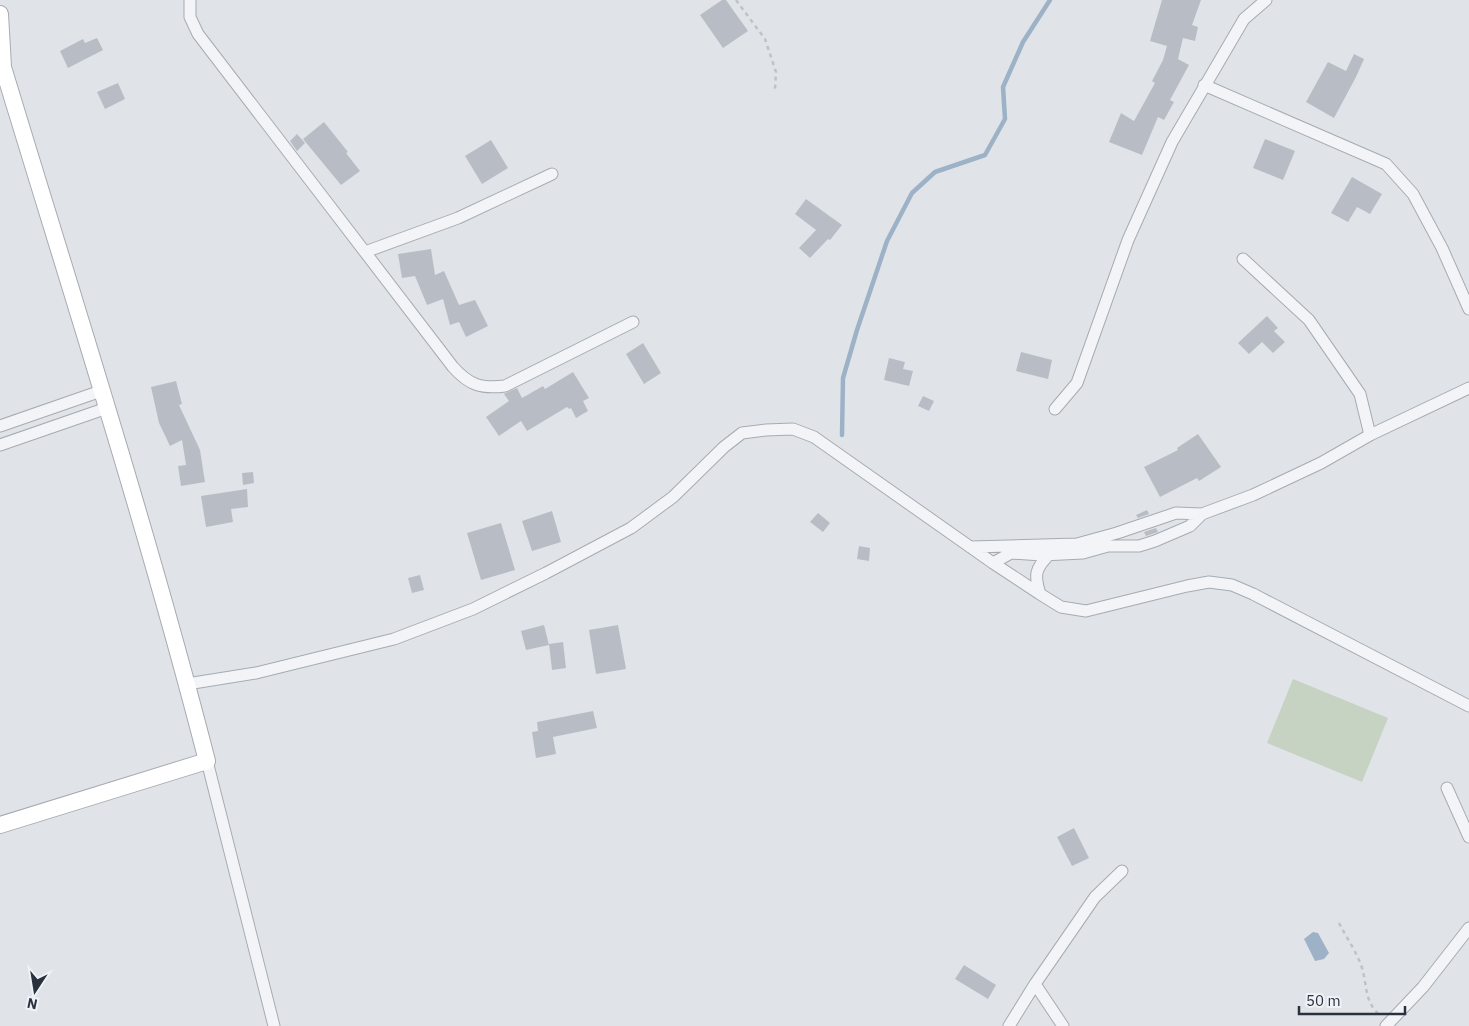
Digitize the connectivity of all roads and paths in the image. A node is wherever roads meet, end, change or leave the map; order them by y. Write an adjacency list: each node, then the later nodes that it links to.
1 (190, 0): 8 (street)
2 (736, 0): 6 (path)
3 (1266, 0): 5 (street)
4 (0, 14): 13 (street)
5 (1204, 85): 10 (street); 15 (street)
6 (775, 89)
7 (552, 174): 8 (street)
8 (365, 252): 11 (street)
9 (1244, 259): 17 (street)
10 (1469, 309)
11 (633, 322)
12 (1469, 388): 17 (street)
13 (101, 391): 14 (street); 16 (street)
14 (107, 408): 18 (street); 24 (street)
15 (1055, 409)
16 (0, 426)
17 (1370, 436): 19 (street)
18 (0, 445)
19 (1202, 514): 20 (street); 21 (street)
20 (970, 547): 22 (street); 24 (street)
21 (1050, 554): 22 (street); 23 (street)
22 (994, 563): 23 (street)
23 (1040, 594): 25 (street)
24 (187, 684): 26 (street)
25 (1469, 706)
26 (207, 761): 28 (street); 35 (street)
27 (1447, 788): 29 (street)
28 (0, 825)
29 (1469, 837)
30 (1122, 870): 33 (street)
31 (1339, 923): 34 (path)
32 (1469, 928): 34 (street)
33 (1035, 984): 36 (street); 37 (street)
34 (1388, 1024)
35 (274, 1026)
36 (1010, 1026)
37 (1063, 1026)

